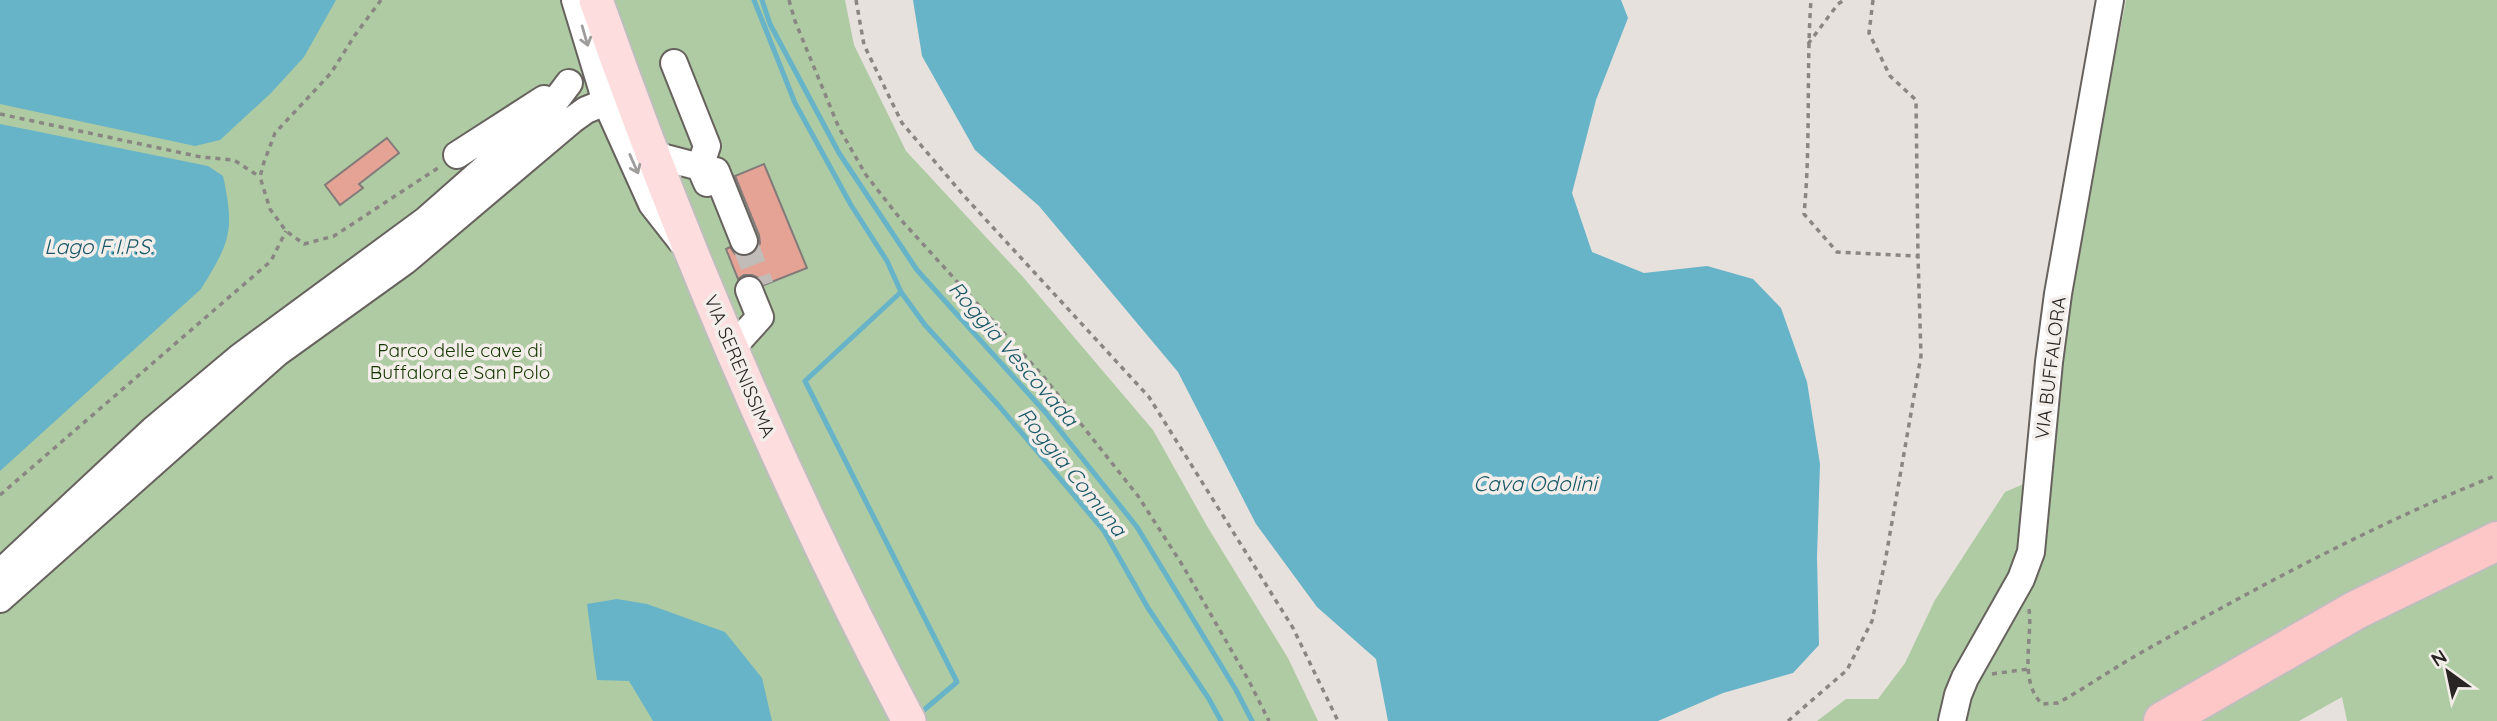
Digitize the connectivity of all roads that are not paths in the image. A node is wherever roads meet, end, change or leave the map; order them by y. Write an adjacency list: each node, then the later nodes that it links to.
1 (575, 0): 5 (street, one-way to 5)
2 (596, 0): 9 (main road, VIA SERENISSIMA)
3 (2110, 0): 20 (street, VIA BUFFALORA)
4 (674, 63): 10 (street)
5 (595, 71): 6 (street); 7 (street)
6 (569, 83): 8 (street); 17 (street)
7 (606, 102): 12 (street, one-way to 12); 18 (street)
8 (457, 155)
9 (654, 155): 10 (street); 12 (main road, VIA SERENISSIMA)
10 (700, 167): 11 (street)
11 (738, 244)
12 (690, 250): 14 (main road, VIA SERENISSIMA)
13 (755, 288): 14 (street)
14 (732, 348): 19 (main road, VIA SERENISSIMA)
15 (2497, 541): 21 (highway)
16 (2497, 564): 22 (highway)
17 (0, 573)
18 (0, 599)
19 (909, 721)
20 (1952, 721)
21 (2163, 721)
22 (2206, 721)

